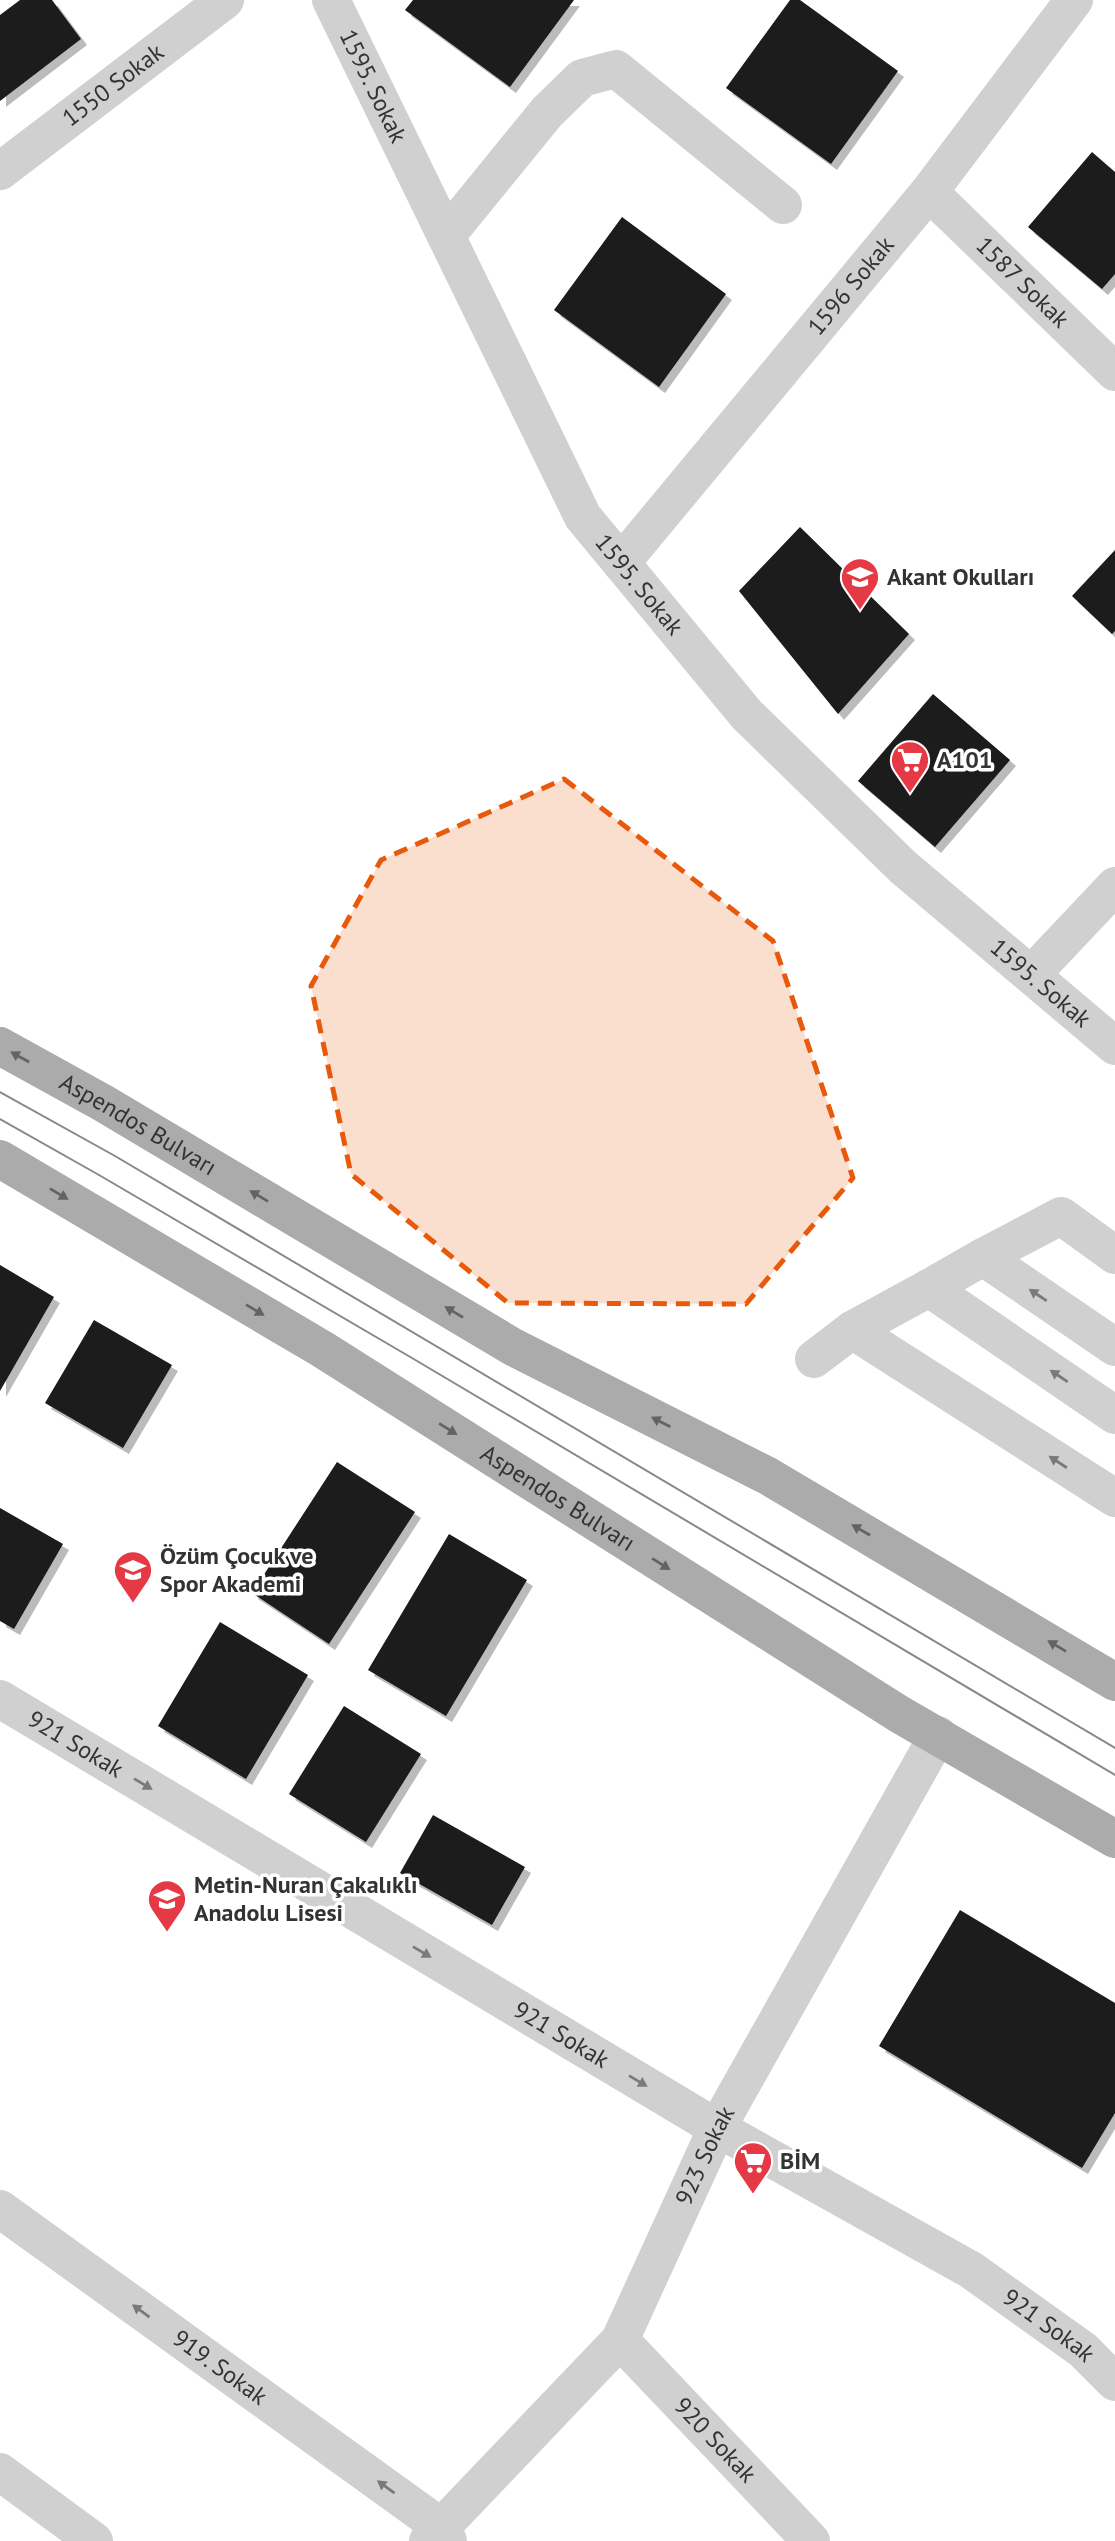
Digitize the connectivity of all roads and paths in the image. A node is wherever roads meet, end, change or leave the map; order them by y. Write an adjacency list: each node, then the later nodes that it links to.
1 (225, 0): 4 (street, 1550 Sokak)
2 (331, 0): 7 (street, 1595. Sokak)
3 (1074, 0): 5 (street, 1596 Sokak)
4 (0, 171)
5 (929, 192): 8 (street, 1587 Sokak); 9 (street, 1596 Sokak)
6 (783, 205): 7 (street)
7 (446, 236): 9 (street, 1595. Sokak)
8 (1115, 372)
9 (621, 563): 11 (street, 1595. Sokak)
10 (1115, 886): 11 (street)
11 (1031, 975): 13 (street, 1595. Sokak)
12 (0, 1046): 23 (main road, Aspendos Bulvarı, one-way to 12)
13 (1115, 1046)
14 (0, 1159): 25 (main road, Aspendos Bulvarı, one-way to 25)
15 (1115, 1255): 16 (street)
16 (983, 1257): 17 (street); 19 (street, one-way to 16)
17 (929, 1288): 18 (street); 21 (street, one-way to 17)
18 (852, 1330): 20 (street); 22 (street, one-way to 18)
19 (1115, 1347)
20 (814, 1359)
21 (1115, 1415)
22 (1115, 1498)
23 (1115, 1682)
24 (0, 1699): 27 (street, 921 Sokak, one-way to 27)
25 (938, 1735): 26 (main road, Aspendos Bulvarı); 27 (street, 923 Sokak)
26 (1115, 1839)
27 (717, 2128): 29 (street, 923 Sokak); 30 (street, 921 Sokak)
28 (0, 2209): 32 (street, 919. Sokak, one-way to 28)
29 (620, 2340): 32 (street, 923 Sokak); 34 (street, 920 Sokak)
30 (1115, 2382)
31 (0, 2472): 33 (street)
32 (439, 2536)
33 (94, 2541)
34 (811, 2541)

